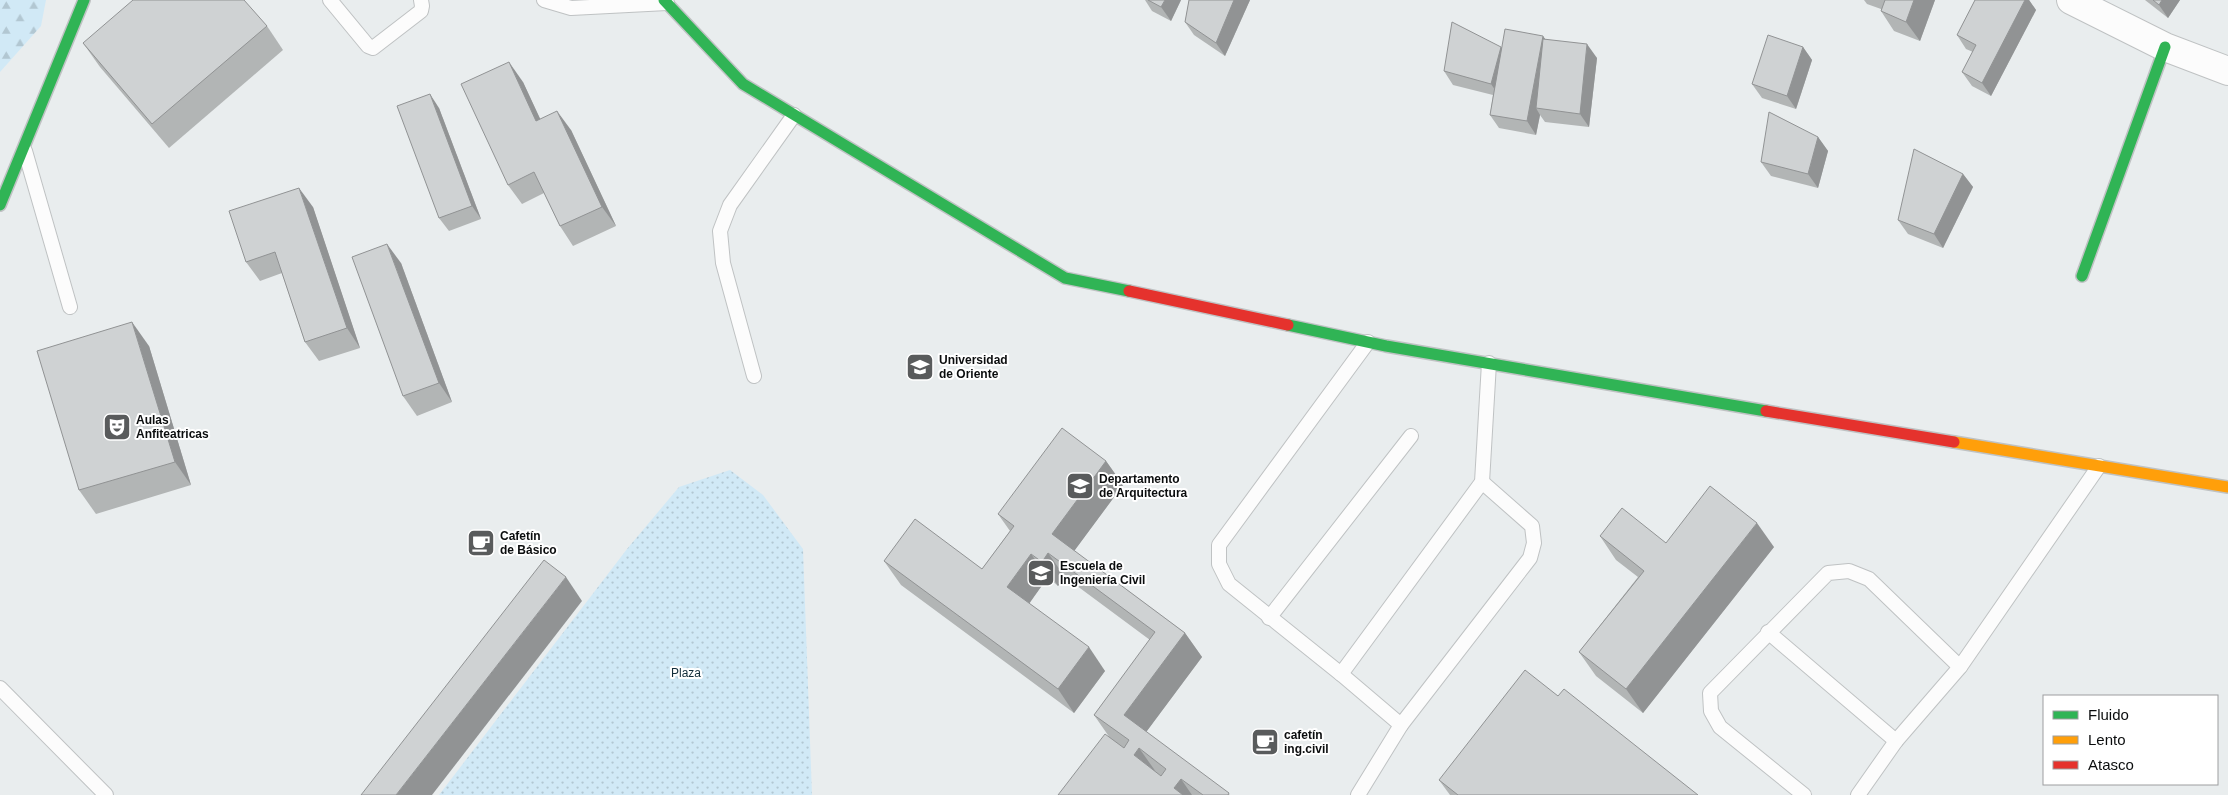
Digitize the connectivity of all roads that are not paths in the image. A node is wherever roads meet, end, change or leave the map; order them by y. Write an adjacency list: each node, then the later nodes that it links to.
1 (84, 0): 10 (street)
2 (330, 0): 3 (lane)
3 (421, 0)
4 (544, 0): 6 (lane)
5 (2071, 0): 7 (street)
6 (666, 2): 9 (street)
7 (2165, 47): 8 (street); 12 (street)
8 (2228, 71)
9 (794, 115): 14 (street); 16 (lane)
10 (24, 148): 11 (street); 13 (lane)
11 (0, 205)
12 (2082, 276)
13 (70, 307)
14 (1368, 342): 15 (street); 21 (lane)
15 (1489, 364): 18 (street); 19 (lane)
16 (754, 376)
17 (1411, 436): 21 (lane)
18 (2099, 466): 20 (street); 23 (lane)
19 (1482, 482): 24 (lane); 26 (lane)
20 (2228, 487)
21 (1269, 618): 24 (lane)
22 (1768, 632): 23 (lane); 27 (lane); 30 (lane)
23 (1960, 667): 27 (lane)
24 (1341, 674): 26 (lane)
25 (0, 688): 28 (lane)
26 (1400, 725): 29 (lane)
27 (1896, 741): 31 (lane)
28 (106, 795)
29 (1358, 795)
30 (1804, 795)
31 (1858, 795)

